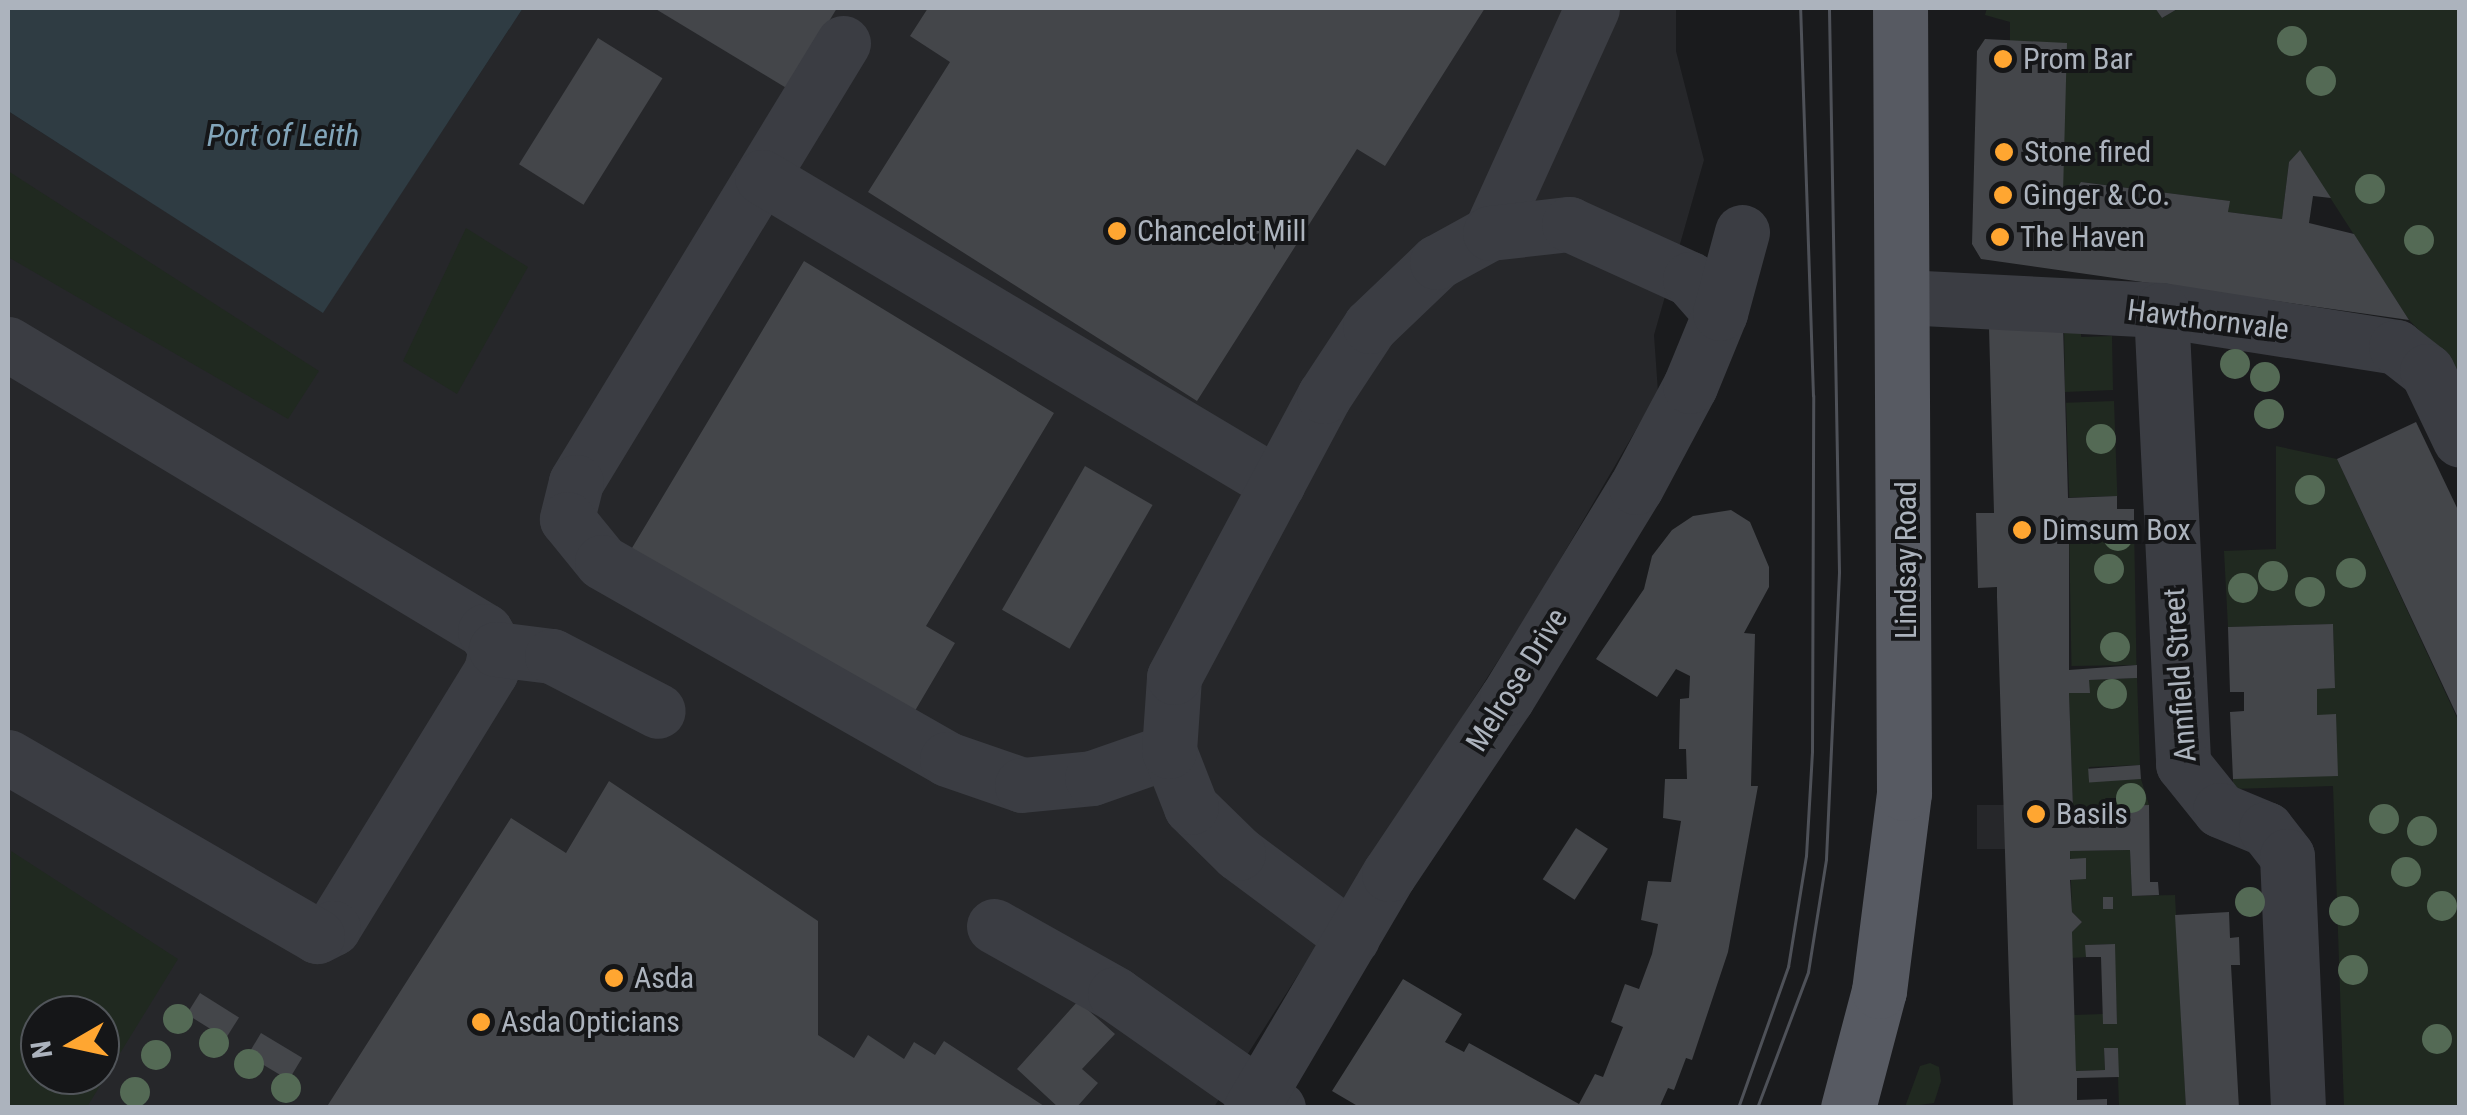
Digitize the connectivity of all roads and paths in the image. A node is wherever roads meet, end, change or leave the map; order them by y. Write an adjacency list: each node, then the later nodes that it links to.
1 (1592, 8): 6 (street)
2 (1900, 8): 7 (main road, Lindsay Road)
3 (854, 24): 4 (street)
4 (762, 177): 12 (street); 15 (street)
5 (1742, 232): 9 (street, Melrose Drive)
6 (1490, 233): 9 (street); 12 (street)
7 (1903, 297): 8 (street, Hawthornvale); 20 (main road, Lindsay Road)
8 (2160, 310): 11 (street, Hawthornvale); 21 (street, Annfield Street)
9 (1720, 313): 18 (street, Melrose Drive)
10 (8, 344): 13 (street)
11 (2460, 440)
12 (1276, 484): 15 (street)
13 (496, 649): 14 (street); 16 (street)
14 (658, 711)
15 (1170, 751): 18 (street)
16 (8, 757)
17 (994, 926): 19 (street)
18 (1352, 938): 19 (street, Melrose Drive)
19 (1262, 1104)
20 (1848, 1108)
21 (2298, 1108)

